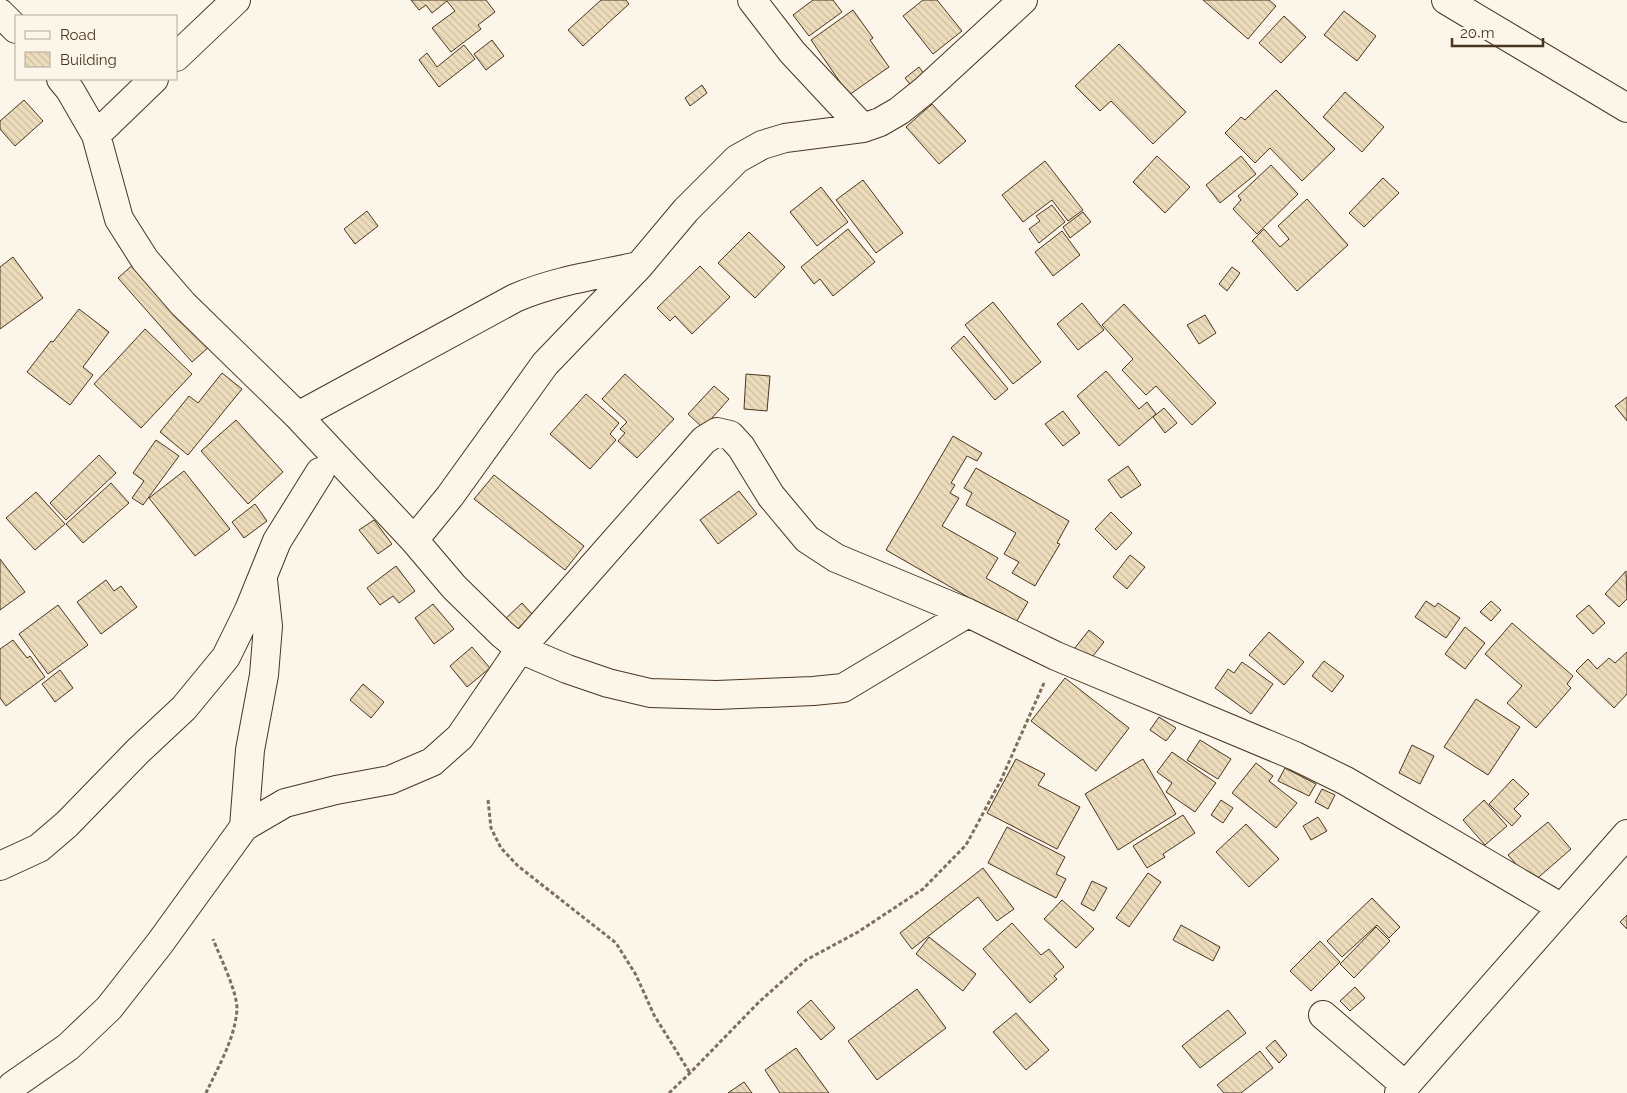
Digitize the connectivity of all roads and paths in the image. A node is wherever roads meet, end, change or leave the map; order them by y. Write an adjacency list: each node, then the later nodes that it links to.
1 (236, 0): 7 (street)
2 (752, 0): 11 (street)
3 (1023, 0): 11 (street)
4 (1446, 0): 10 (street)
5 (0, 14): 6 (street)
6 (15, 28)
7 (178, 55)
8 (62, 80): 12 (street)
9 (153, 80): 12 (street)
10 (1627, 108)
11 (863, 128): 13 (street)
12 (96, 134): 14 (street)
13 (639, 266): 14 (street); 16 (street)
14 (298, 416): 16 (street)
15 (320, 472): 17 (street)
16 (414, 540): 19 (street)
17 (263, 576): 22 (street); 24 (street)
18 (968, 613): 19 (street); 19 (street); 20 (street)
19 (520, 650): 22 (street)
20 (1056, 656): 25 (street); 28 (path)
21 (488, 800): 28 (path)
22 (244, 827): 29 (street)
23 (1627, 834): 25 (street)
24 (0, 866)
25 (1562, 908): 30 (street)
26 (213, 939): 31 (path)
27 (1323, 1015): 30 (street)
28 (690, 1074): 32 (path)
29 (12, 1086)
30 (1402, 1089)
31 (206, 1093)
32 (669, 1093)

